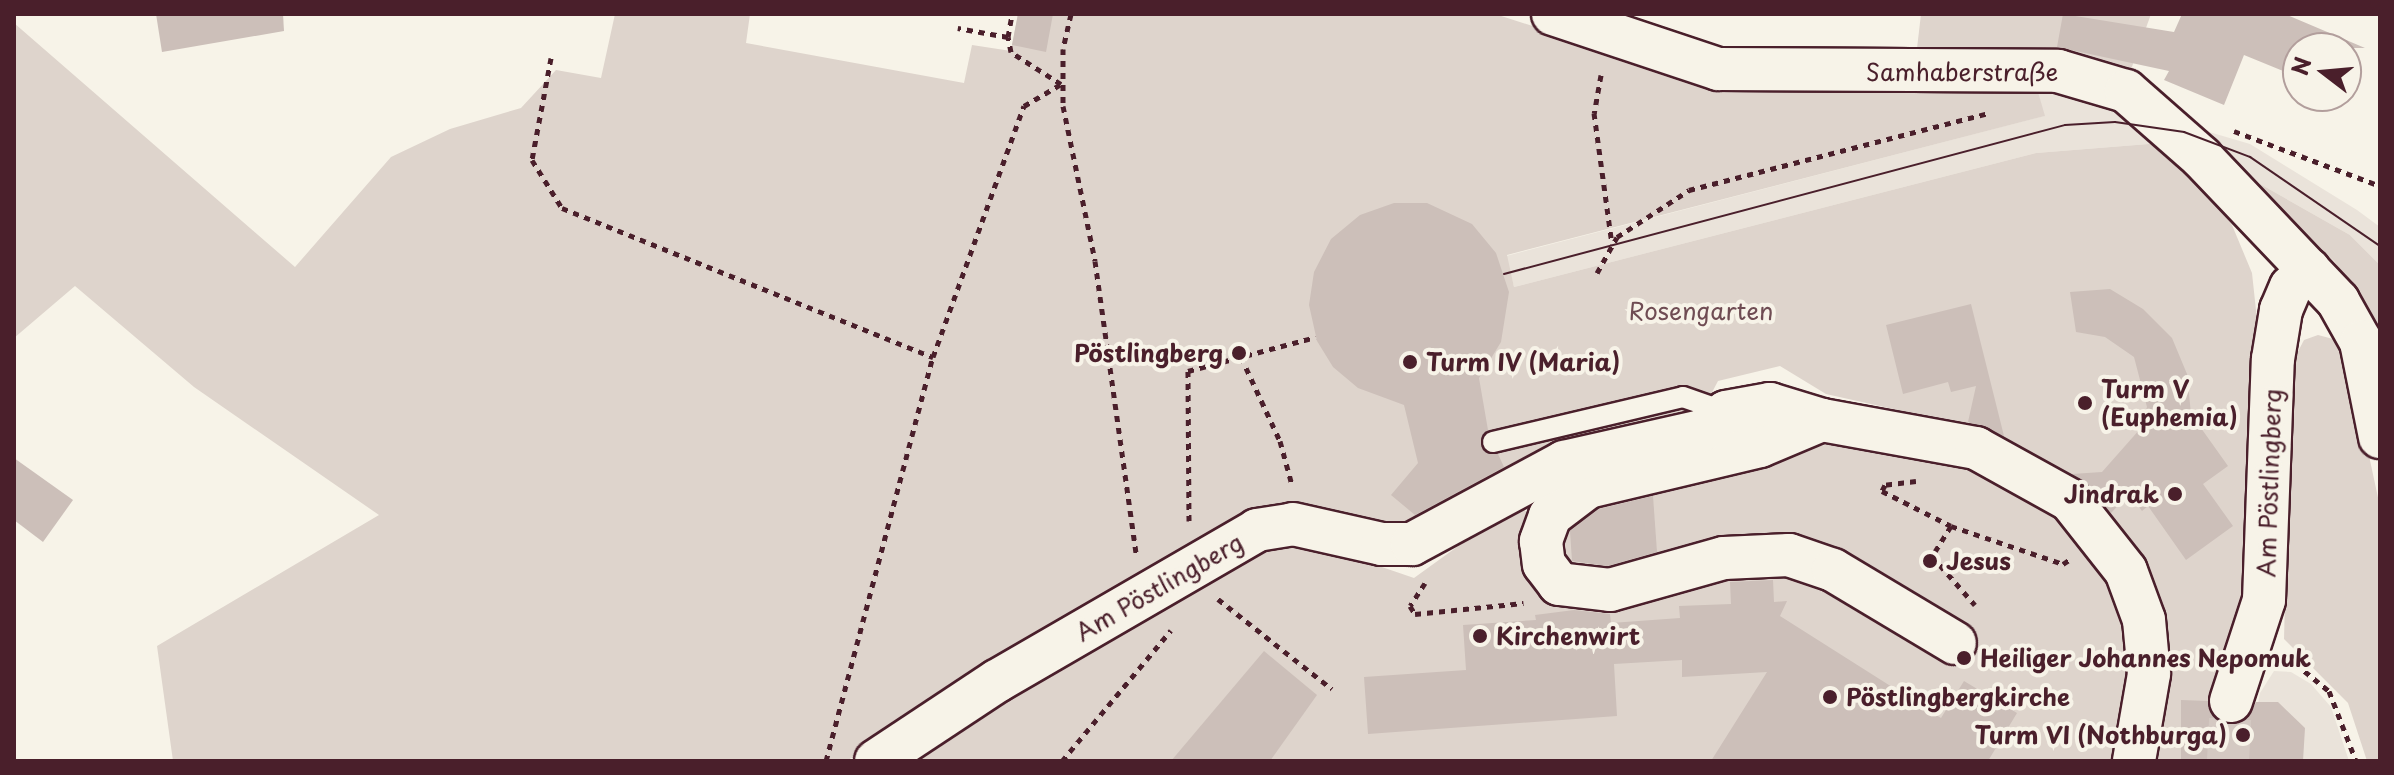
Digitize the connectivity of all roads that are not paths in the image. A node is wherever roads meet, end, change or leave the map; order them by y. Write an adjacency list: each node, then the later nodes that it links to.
1 (1553, 14): 2 (street, Samhaberstraße)
2 (2309, 269): 5 (street, Samhaberstraße); 8 (street, Am Pöstlingberg)
3 (1726, 412): 4 (street, Am Pöstlingberg); 6 (lane); 9 (street, Am Pöstlingberg)
4 (1822, 420): 7 (street); 10 (street, Am Pöstlingberg)
5 (2380, 437)
6 (1493, 442)
7 (1968, 629)
8 (2231, 701)
9 (876, 761)
10 (2134, 761)

